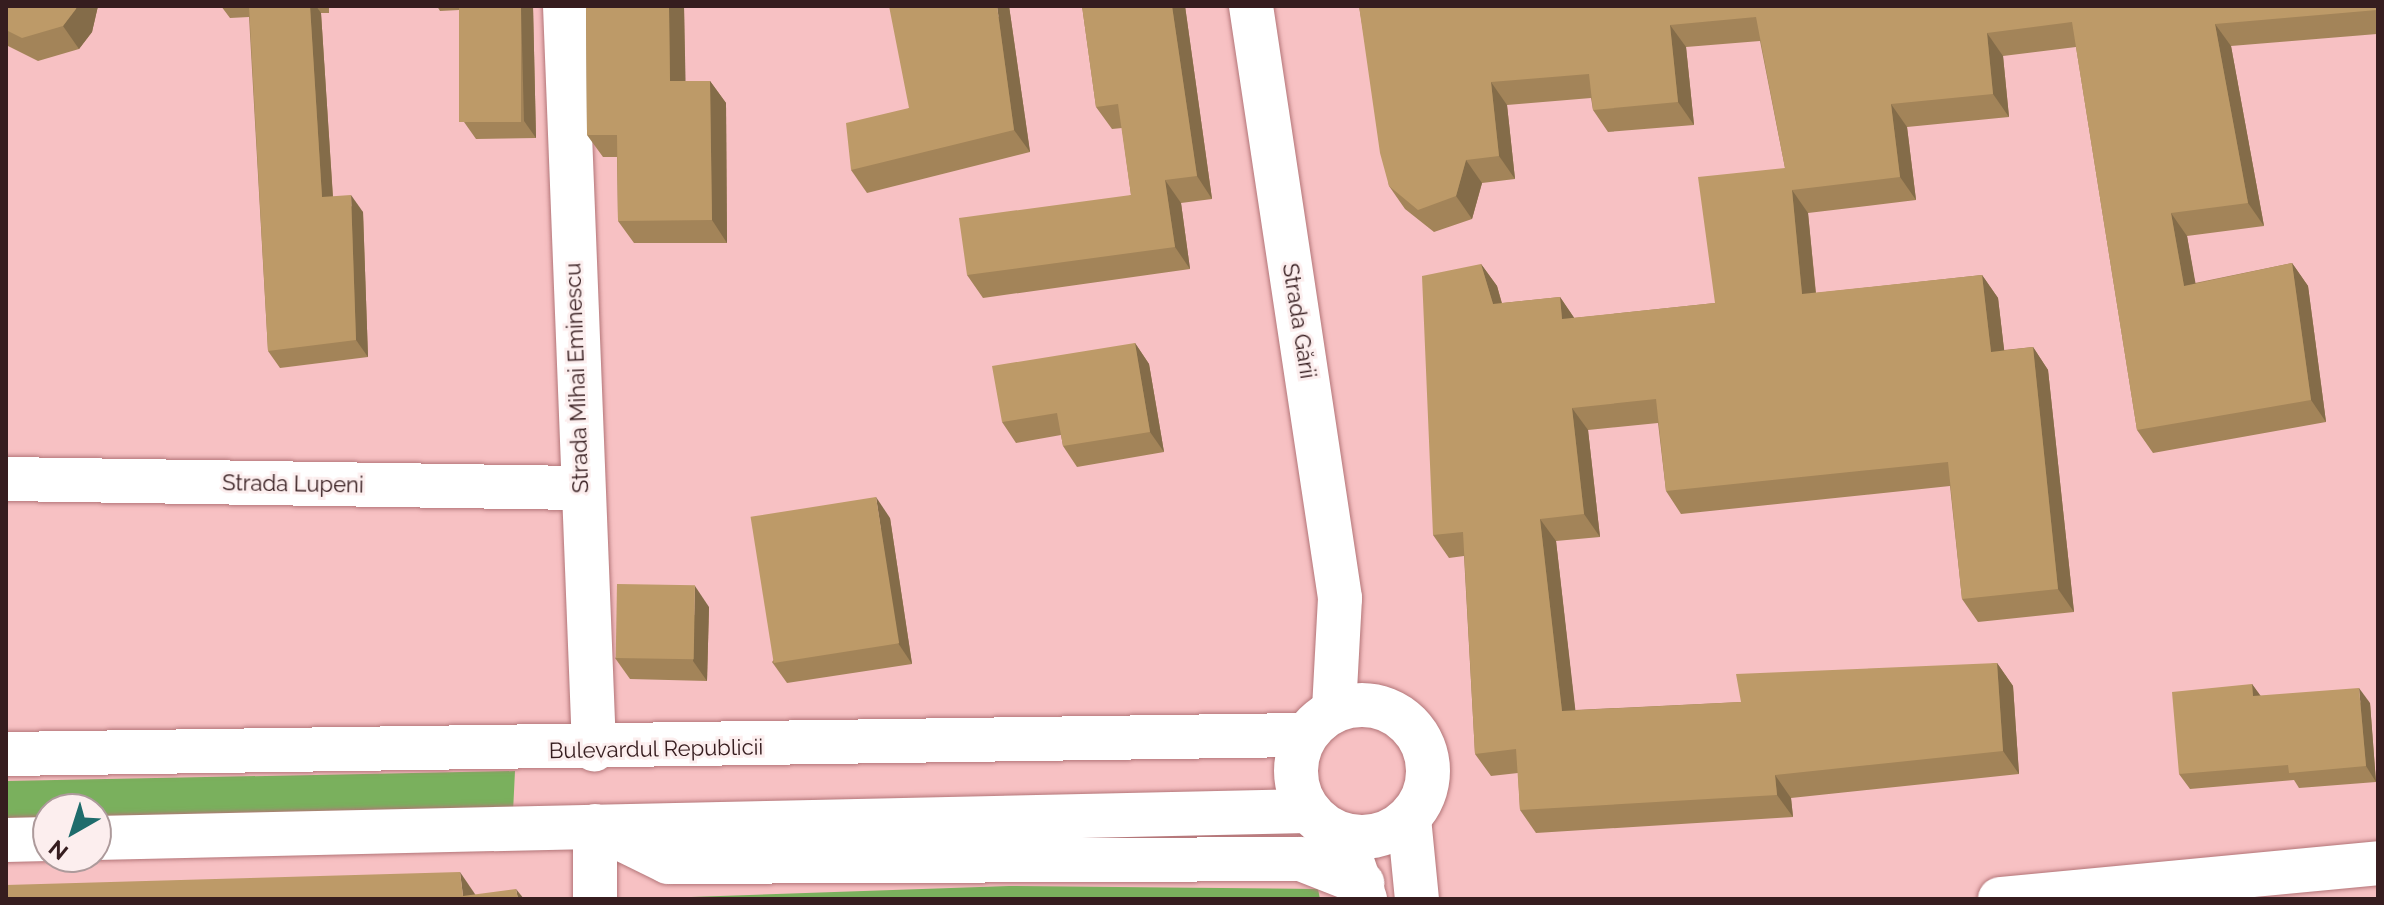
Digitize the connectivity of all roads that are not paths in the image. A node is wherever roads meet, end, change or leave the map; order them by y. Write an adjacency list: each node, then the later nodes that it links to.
1 (565, 6): 4 (main road, Strada Mihai Eminescu)
2 (1258, 19): 5 (main road, Strada Gării)
3 (6, 479): 4 (main road, Strada Lupeni)
4 (580, 488): 6 (main road, Strada Mihai Eminescu)
5 (1338, 717): 6 (main road, Bulevardul Republicii); 8 (main road); 9 (main road)
6 (594, 749): 7 (main road, Bulevardul Republicii)
7 (6, 754)
8 (1409, 818): 9 (main road); 17 (main road)
9 (1325, 823): 10 (main road); 15 (main road)
10 (595, 826): 11 (main road); 15 (main road); 16 (main road)
11 (112, 838)
12 (32, 839): 13 (main road)
13 (6, 840)
14 (2378, 863): 18 (main road)
15 (1363, 891)
16 (595, 899)
17 (1417, 899)
18 (2000, 899)

